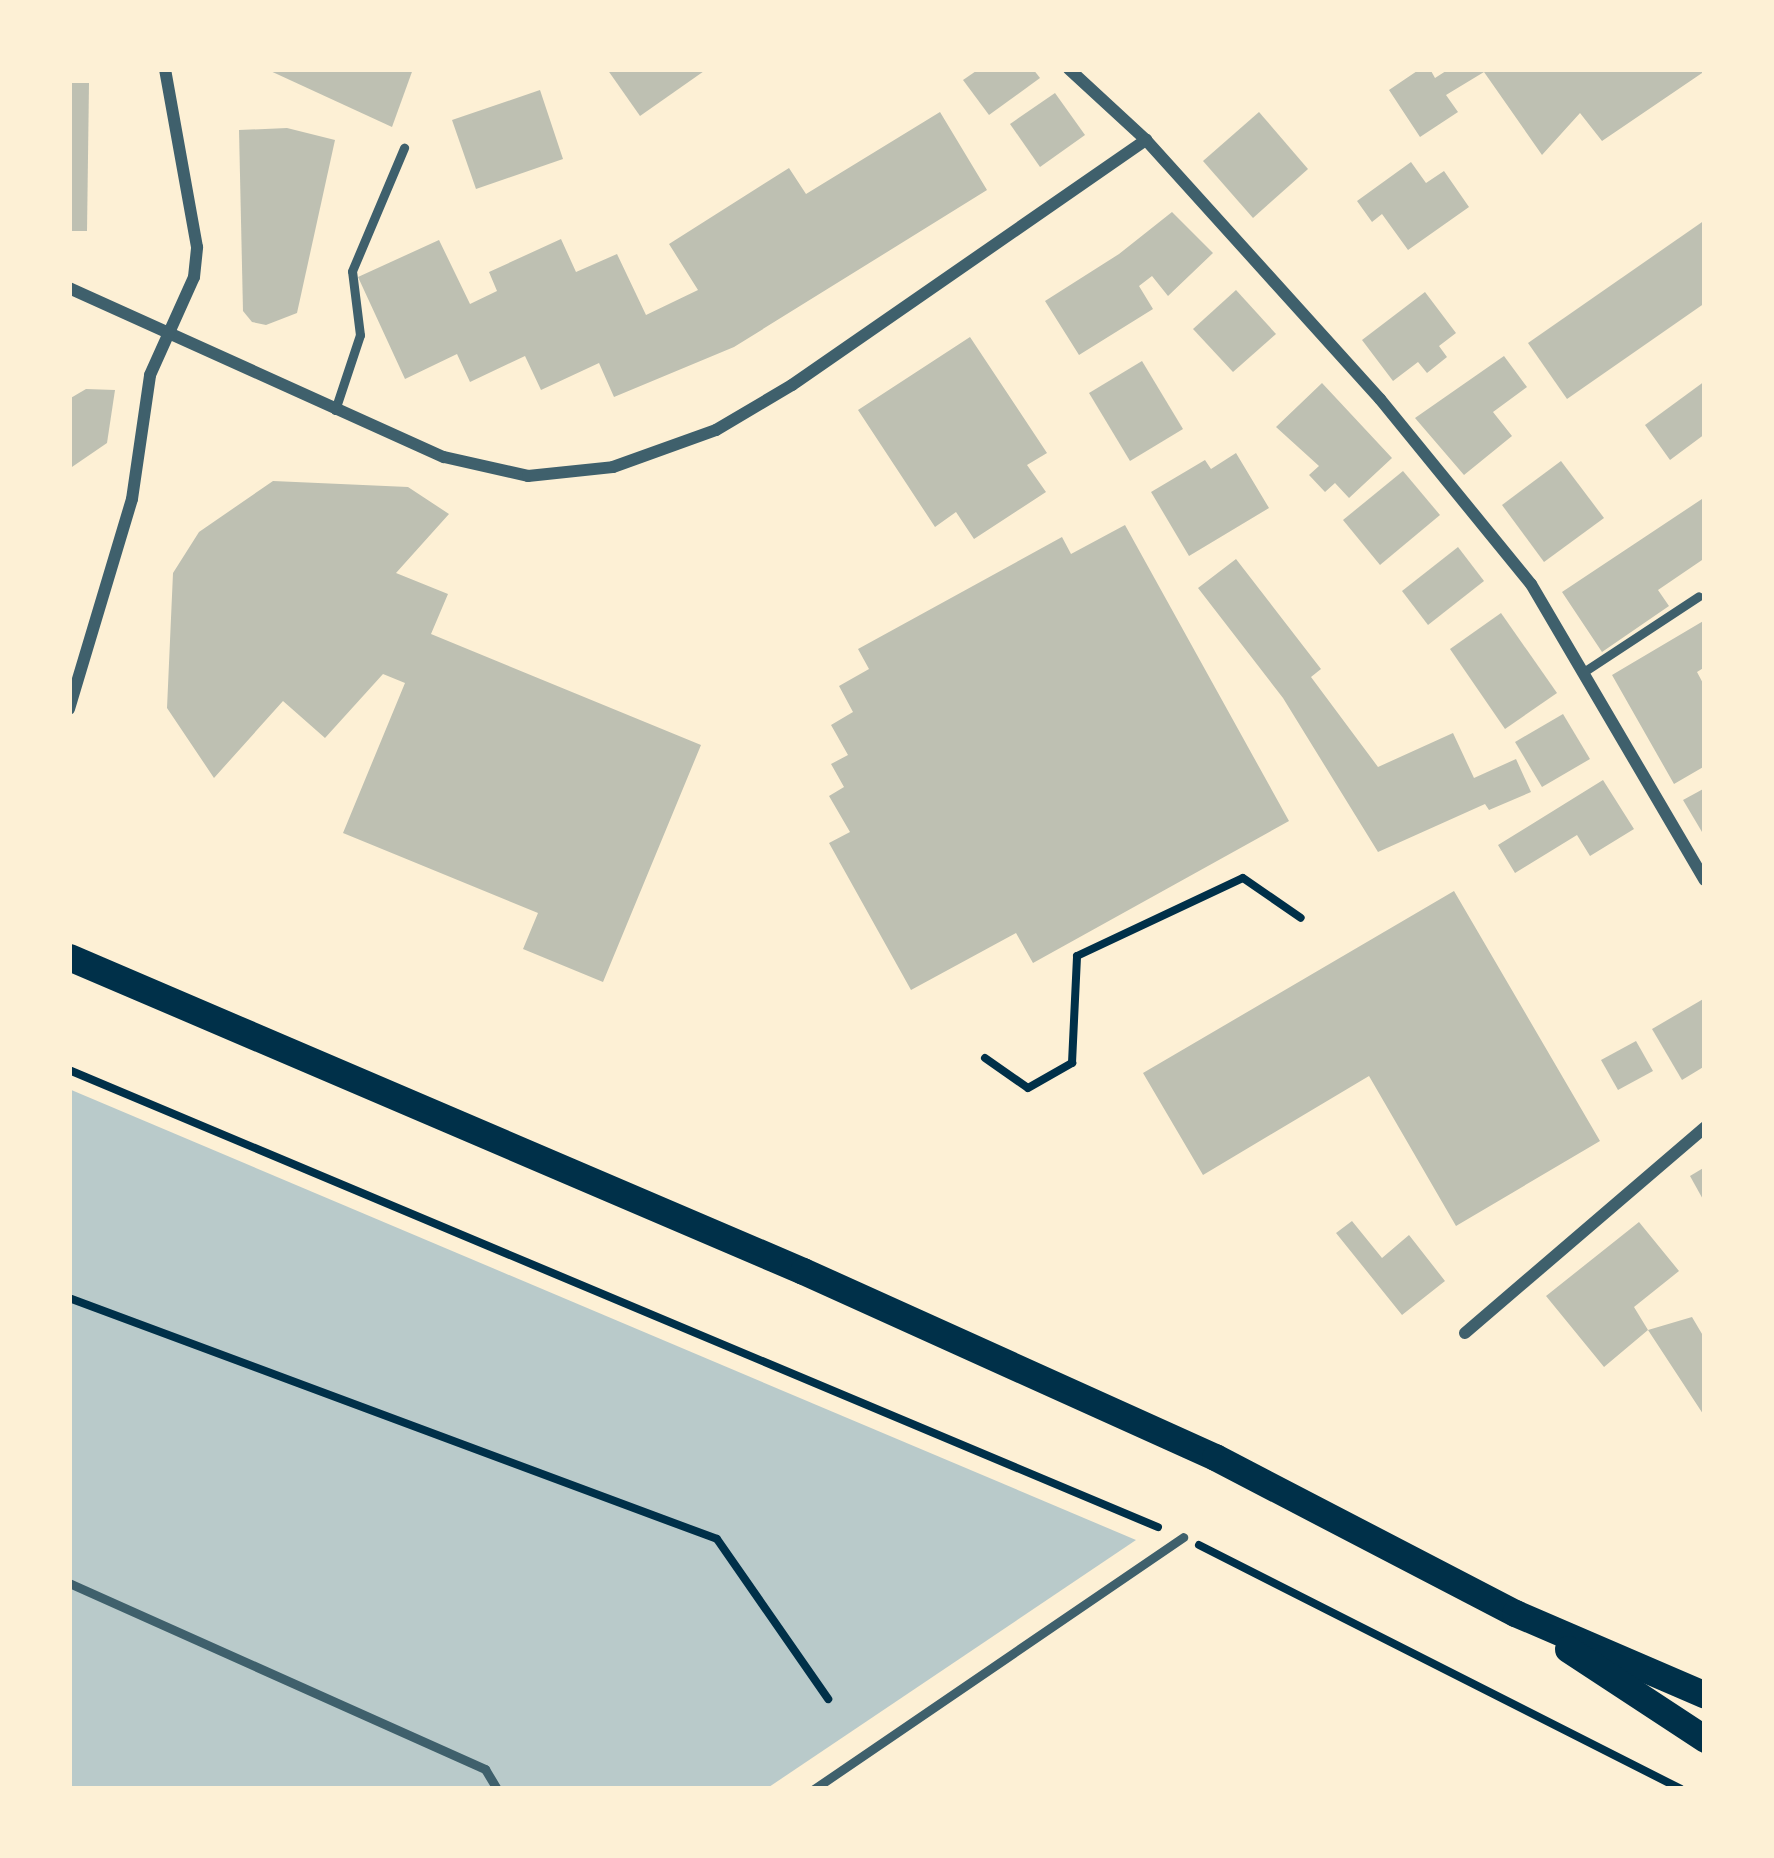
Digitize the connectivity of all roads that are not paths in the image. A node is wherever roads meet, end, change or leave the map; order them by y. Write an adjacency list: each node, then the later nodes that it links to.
1 (165, 69): 6 (street)
2 (1069, 69): 3 (street)
3 (1146, 140): 7 (street); 9 (street)
4 (404, 148): 7 (lane)
5 (69, 288): 6 (street)
6 (167, 333): 7 (street); 10 (street)
7 (335, 410)
8 (1699, 596): 9 (lane)
9 (1585, 671): 11 (street)
10 (69, 710)
11 (1705, 880)
12 (69, 957): 17 (main road)
13 (1705, 1127): 14 (street)
14 (1466, 1333)
15 (1183, 1537): 21 (lane)
16 (69, 1583): 20 (lane)
17 (1515, 1613): 18 (main road); 19 (main road)
18 (1705, 1695)
19 (1705, 1739)
20 (497, 1789)
21 (814, 1789)

